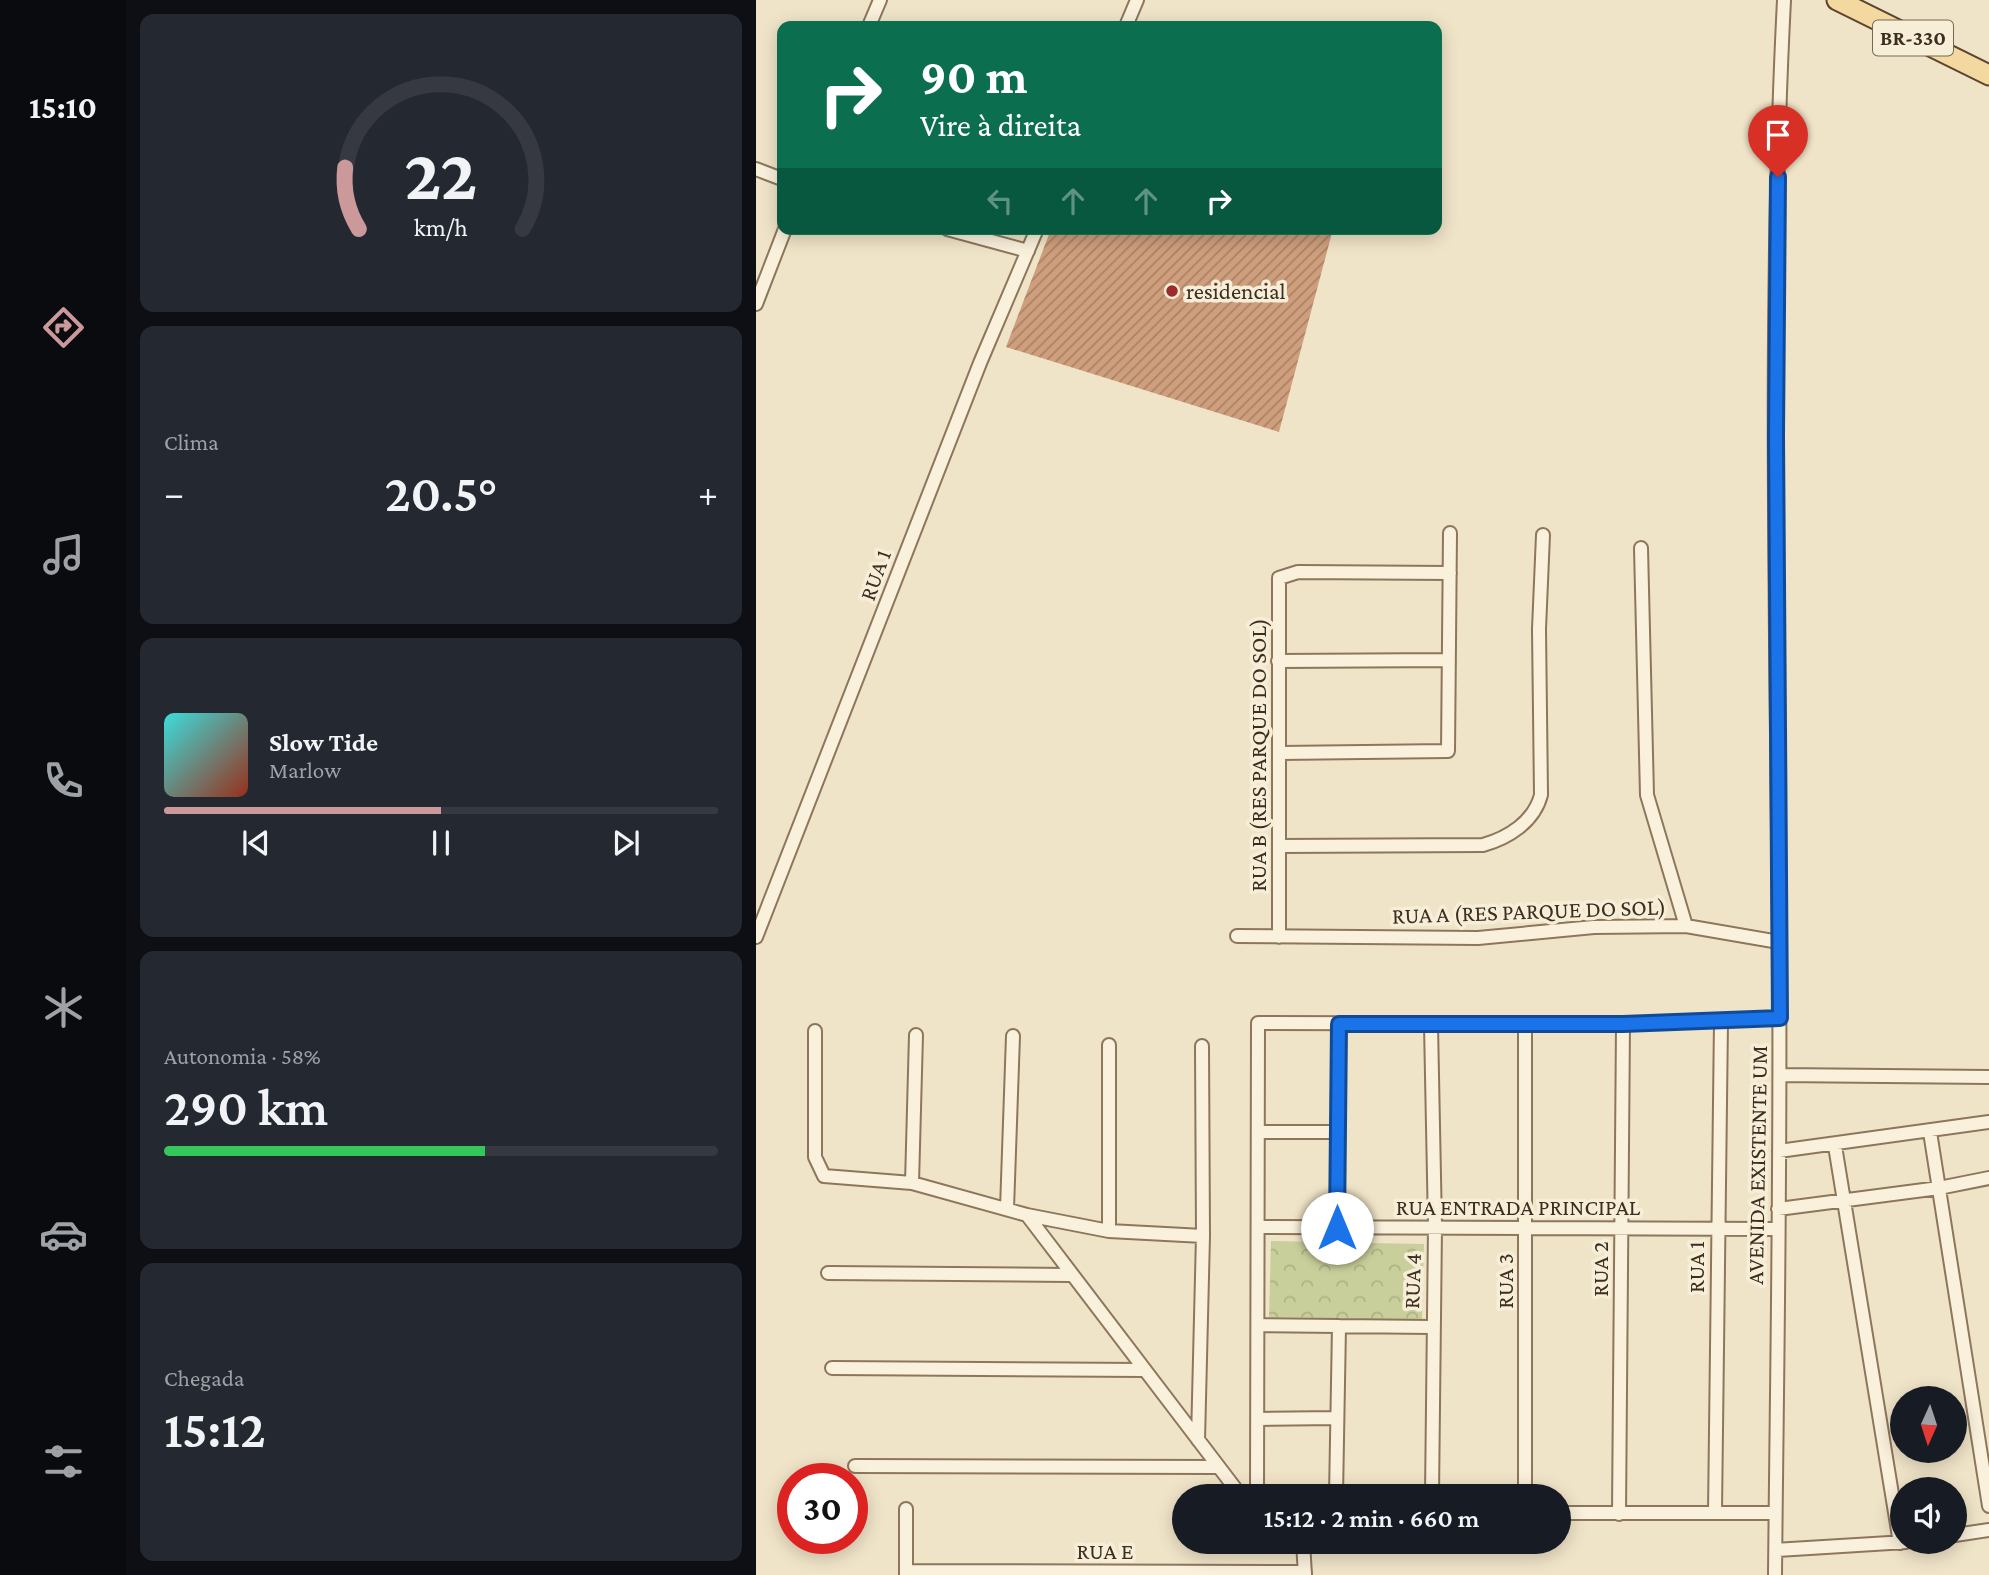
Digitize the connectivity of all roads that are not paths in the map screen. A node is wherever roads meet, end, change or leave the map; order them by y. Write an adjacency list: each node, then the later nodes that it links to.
1 (880, 0): 5 (street)
2 (1137, 0): 6 (street)
3 (1784, 0): 27 (street, AVENIDA EXISTENTE UM)
4 (1837, 0): 7 (main road, BR-330)
5 (871, 21)
6 (1128, 21)
7 (1989, 75)
8 (756, 169): 9 (street)
9 (777, 177)
10 (783, 235): 14 (street)
11 (969, 235): 13 (street)
12 (1035, 235): 13 (street, RUA 1)
13 (1028, 251): 25 (street, RUA 1)
14 (756, 304)
15 (1450, 534): 18 (street)
16 (1543, 535): 22 (street)
17 (1641, 548): 23 (street)
18 (1450, 573): 19 (street); 20 (street, RUA B (RES PARQUE DO SOL))
19 (1449, 660): 20 (street); 21 (street)
20 (1278, 661): 21 (street, RUA B (RES PARQUE DO SOL))
21 (1280, 753): 22 (street, RUA B (RES PARQUE DO SOL))
22 (1279, 846): 26 (street, RUA B (RES PARQUE DO SOL))
23 (1686, 926): 26 (street, RUA A (RES PARQUE DO SOL)); 27 (street, RUA A (RES PARQUE DO SOL))
24 (1237, 936): 26 (street, RUA A (RES PARQUE DO SOL))
25 (756, 937)
26 (1279, 937)
27 (1779, 942): 28 (street, AVENIDA EXISTENTE UM)
28 (1780, 1018): 29 (street); 39 (street, AVENIDA EXISTENTE UM)
29 (1721, 1021): 32 (street); 59 (street, RUA 1)
30 (1339, 1024): 33 (street); 42 (street); 43 (street)
31 (1525, 1024): 32 (street); 33 (street); 56 (street, RUA 3)
32 (1623, 1024): 58 (street, RUA 2)
33 (1431, 1025): 55 (street, RUA 4)
34 (815, 1031): 48 (street)
35 (916, 1035): 48 (street)
36 (1013, 1036): 51 (street)
37 (1109, 1045): 61 (street)
38 (1202, 1046): 62 (street)
39 (1780, 1075): 40 (street); 46 (street, AVENIDA EXISTENTE UM)
40 (1989, 1077)
41 (1989, 1122): 44 (street)
42 (1260, 1132): 43 (street); 54 (street)
43 (1336, 1132): 57 (street)
44 (1930, 1132): 45 (street); 49 (street)
45 (1835, 1146): 46 (street); 50 (street)
46 (1779, 1151): 52 (street, AVENIDA EXISTENTE UM)
47 (1989, 1178): 49 (street)
48 (912, 1183): 51 (street)
49 (1938, 1188): 50 (street); 81 (street)
50 (1844, 1202): 52 (street); 75 (street)
51 (1007, 1209): 53 (street)
52 (1778, 1209): 60 (street, AVENIDA EXISTENTE UM)
53 (1027, 1215): 61 (street); 64 (street)
54 (1259, 1227): 57 (street, RUA ENTRADA PRINCIPAL); 65 (street)
55 (1434, 1227): 56 (street, RUA ENTRADA PRINCIPAL); 57 (street, RUA ENTRADA PRINCIPAL); 67 (street, RUA 4)
56 (1526, 1227): 58 (street, RUA ENTRADA PRINCIPAL); 80 (street, RUA 3)
57 (1337, 1228)
58 (1621, 1229): 59 (street, RUA ENTRADA PRINCIPAL); 86 (street, RUA 2)
59 (1717, 1229): 60 (street, RUA ENTRADA PRINCIPAL); 83 (street, RUA 1)
60 (1777, 1229): 85 (street, AVENIDA EXISTENTE UM)
61 (1109, 1231): 62 (street)
62 (1203, 1236): 72 (street)
63 (828, 1273): 64 (street)
64 (1070, 1275): 69 (street)
65 (1259, 1325): 66 (street); 70 (street)
66 (1339, 1326): 67 (street); 71 (street)
67 (1431, 1327): 79 (street, RUA 4)
68 (832, 1368): 69 (street)
69 (1144, 1370): 72 (street)
70 (1259, 1419): 71 (street); 77 (street)
71 (1337, 1419): 78 (street)
72 (1198, 1440): 74 (street)
73 (868, 1466): 74 (street)
74 (1219, 1467): 76 (street)
75 (1892, 1477)
76 (1232, 1484)
77 (1257, 1484)
78 (1336, 1484)
79 (1432, 1484)
80 (1525, 1484)
81 (1989, 1506)
82 (906, 1509): 92 (street)
83 (1715, 1512): 85 (street); 86 (street)
84 (1571, 1513): 86 (street)
85 (1775, 1513): 90 (street, AVENIDA EXISTENTE UM)
86 (1619, 1514)
87 (1989, 1530): 88 (street)
88 (1967, 1533)
89 (1890, 1543): 90 (street)
90 (1776, 1550): 94 (street, AVENIDA EXISTENTE UM)
91 (1304, 1554): 93 (street)
92 (906, 1573): 93 (street, RUA E)
93 (1305, 1574)
94 (1775, 1575)

